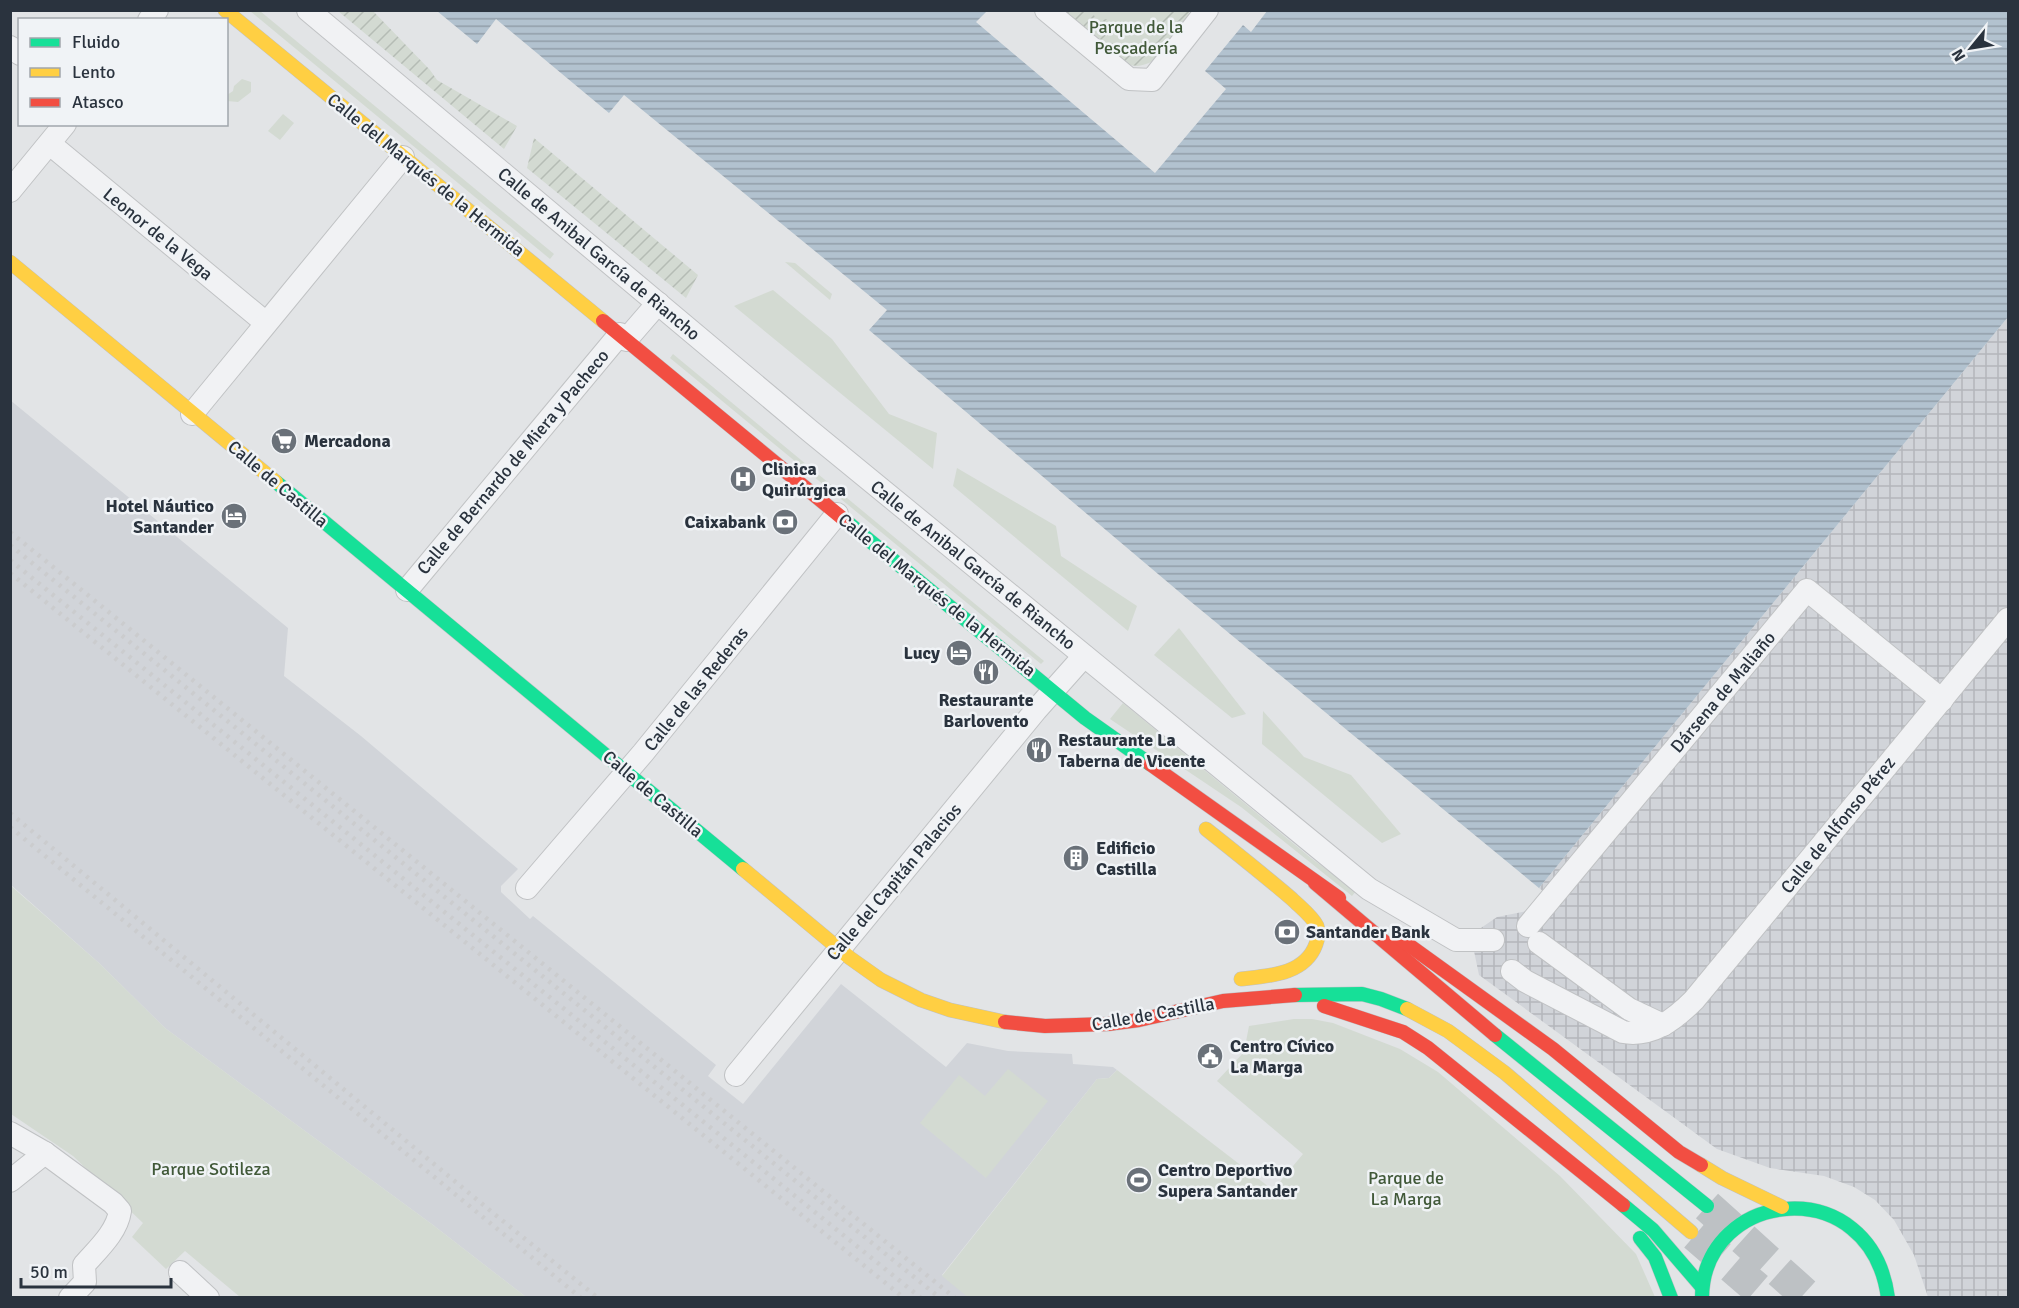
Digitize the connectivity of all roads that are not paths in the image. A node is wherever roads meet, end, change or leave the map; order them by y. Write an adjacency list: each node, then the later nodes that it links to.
1 (225, 10): 7 (main road, Calle del Marqués de la Hermida)
2 (308, 10): 10 (street, Calle de Anibal García de Riancho)
3 (1046, 10): 4 (street)
4 (1208, 10)
5 (64, 126): 6 (street)
6 (50, 144): 8 (street); 11 (street, Leonor de la Vega)
7 (403, 157): 11 (street); 12 (main road, Calle del Marqués de la Hermida)
8 (10, 191)
9 (10, 262): 13 (main road, Calle de Castilla)
10 (658, 303): 12 (street); 17 (street, Calle de Anibal García de Riancho)
11 (266, 323): 13 (street)
12 (623, 337): 14 (main road, Calle del Marqués de la Hermida); 15 (street, Calle de Bernardo de Miera y Pacheco)
13 (192, 414): 15 (main road, Calle de Castilla)
14 (837, 514): 18 (main road, Calle del Marqués de la Hermida); 21 (street, Calle de las Rederas)
15 (406, 590): 21 (main road, Calle de Castilla)
16 (2008, 619): 19 (street, Calle de Alfonso Pérez)
17 (1084, 656): 18 (street, Calle del Marqués de la Hermida); 26 (street, Calle de Anibal García de Riancho)
18 (1052, 690): 20 (main road, Calle del Marqués de la Hermida); 27 (street, Calle del Capitán Palacios)
19 (1942, 699): 32 (street, Calle de Alfonso Pérez); 32 (street, Dársena de Maliaño)
20 (1093, 724): 22 (main road); 24 (main road, Calle del Marqués de la Hermida)
21 (627, 772): 25 (street, Calle de las Rederas); 27 (main road, Calle de Castilla)
22 (1166, 793)
23 (1199, 823): 29 (main road)
24 (1315, 883): 39 (main road); 40 (main road)
25 (527, 888)
26 (1492, 940)
27 (840, 949): 33 (main road, Calle de Castilla); 34 (street, Calle del Capitán Palacios)
28 (1512, 971): 32 (street)
29 (1231, 981)
30 (1279, 994): 33 (main road, Calle de Castilla); 38 (main road); 41 (main road, Calle de Castilla)
31 (1129, 1008): 33 (main road)
32 (1663, 1025)
33 (1056, 1026)
34 (736, 1075)
35 (10, 1133): 36 (street)
36 (45, 1154): 37 (street); 45 (street)
37 (10, 1181)
38 (1594, 1184): 44 (main road); 47 (main road)
39 (1707, 1206)
40 (1782, 1207): 42 (main road); 44 (main road)
41 (1691, 1232)
42 (1882, 1268): 48 (main road); 49 (main road)
43 (180, 1272): 46 (street)
44 (1702, 1292)
45 (70, 1298)
46 (208, 1298)
47 (1671, 1298)
48 (1888, 1298)
49 (1900, 1298)

